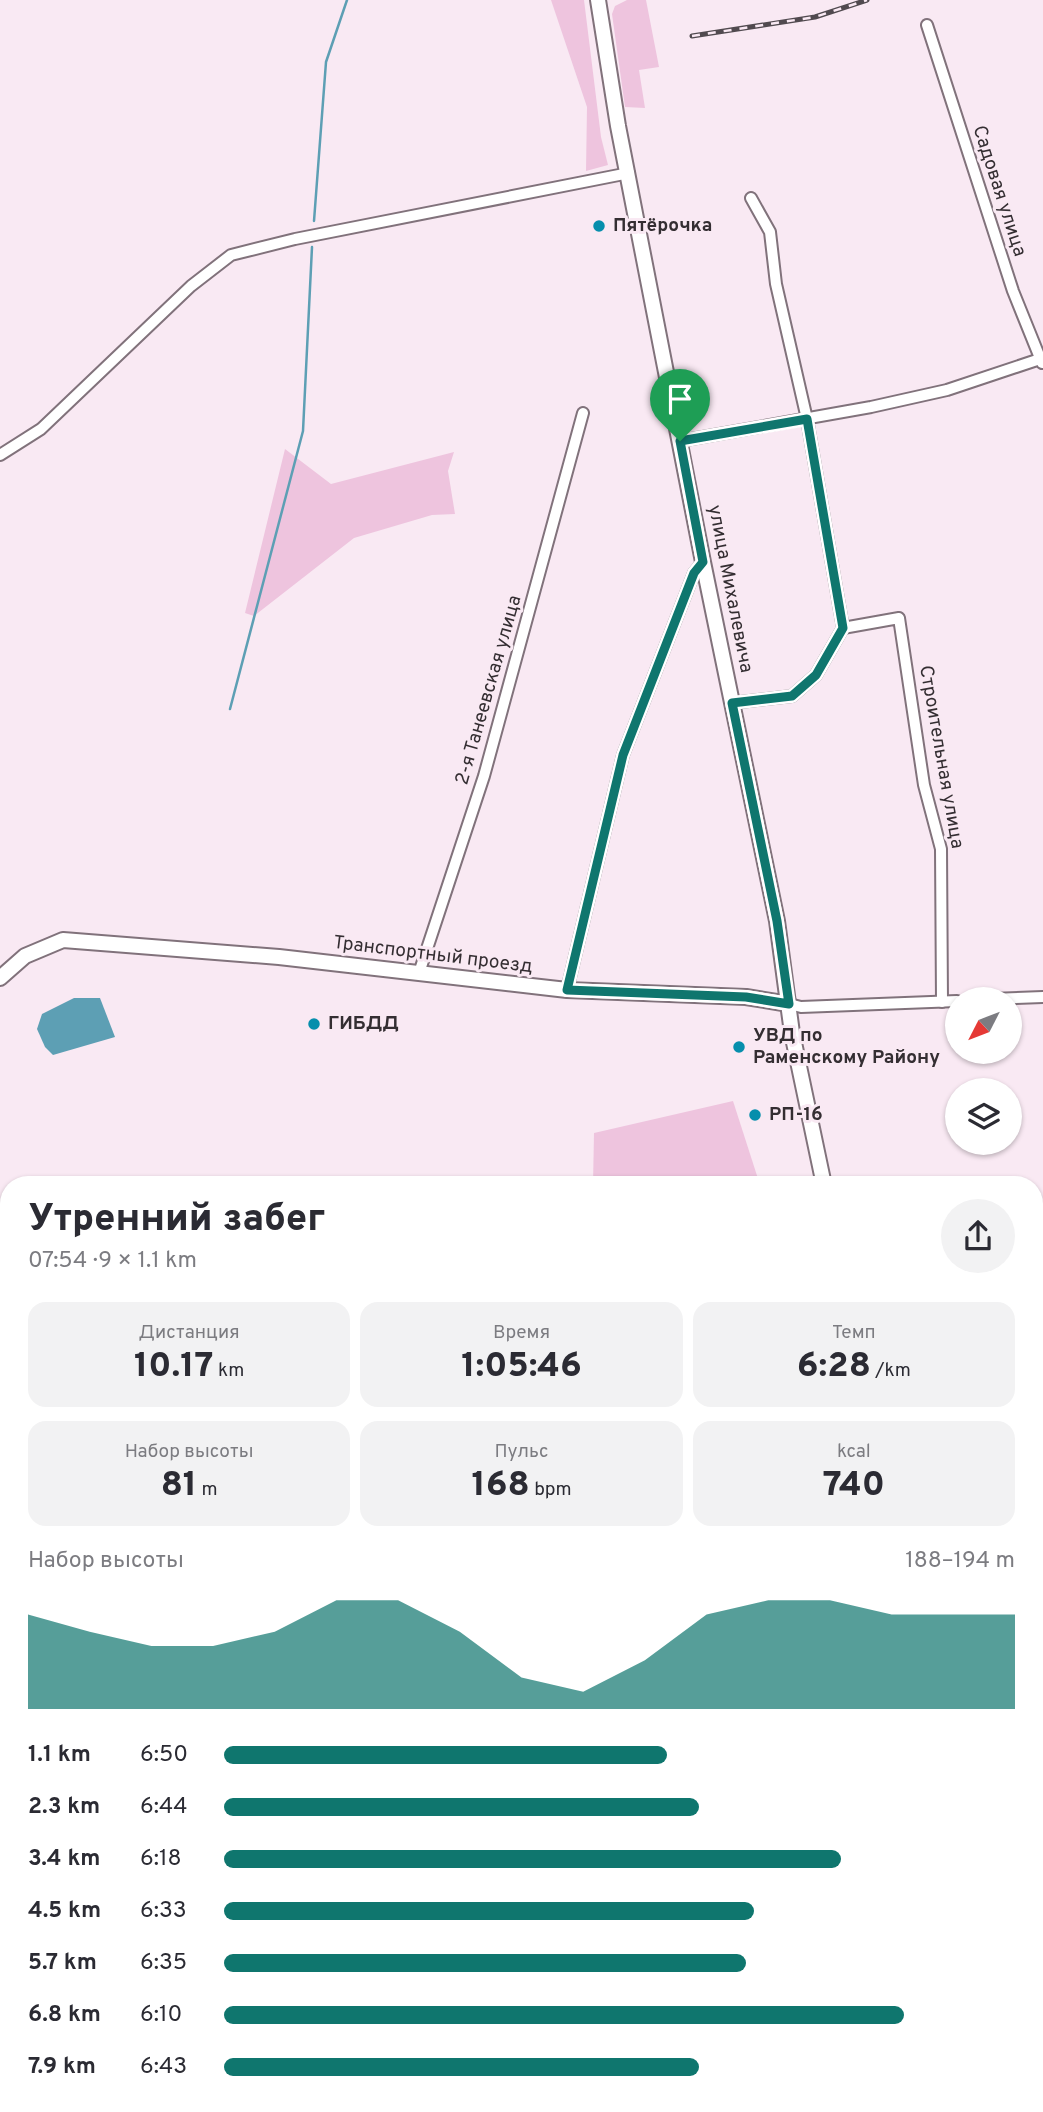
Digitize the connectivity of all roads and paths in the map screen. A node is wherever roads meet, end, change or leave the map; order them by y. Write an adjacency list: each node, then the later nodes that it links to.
1 (598, 0): 3 (street, улица Михалевича)
2 (927, 25): 5 (street, Садовая улица)
3 (629, 173): 8 (street, улица Михалевича); 9 (street)
4 (751, 198): 7 (street)
5 (1042, 362): 7 (street)
6 (583, 413): 13 (street, 2-я Танеевская улица)
7 (807, 419): 8 (street); 11 (street)
8 (680, 441): 10 (street, улица Михалевича)
9 (0, 455)
10 (703, 562): 12 (street, улица Михалевича); 15 (street)
11 (843, 628): 12 (street); 18 (street, Строительная улица)
12 (732, 703): 20 (street, улица Михалевича)
13 (419, 973): 14 (street, Транспортный проезд); 15 (street, Транспортный проезд)
14 (0, 978)
15 (567, 990): 20 (street, Транспортный проезд)
16 (1043, 997): 17 (street)
17 (1022, 998)
18 (942, 1002): 19 (street, Транспортный проезд); 20 (street, Транспортный проезд)
19 (945, 1002)
20 (789, 1004): 21 (street, улица Михалевича)
21 (822, 1176)

